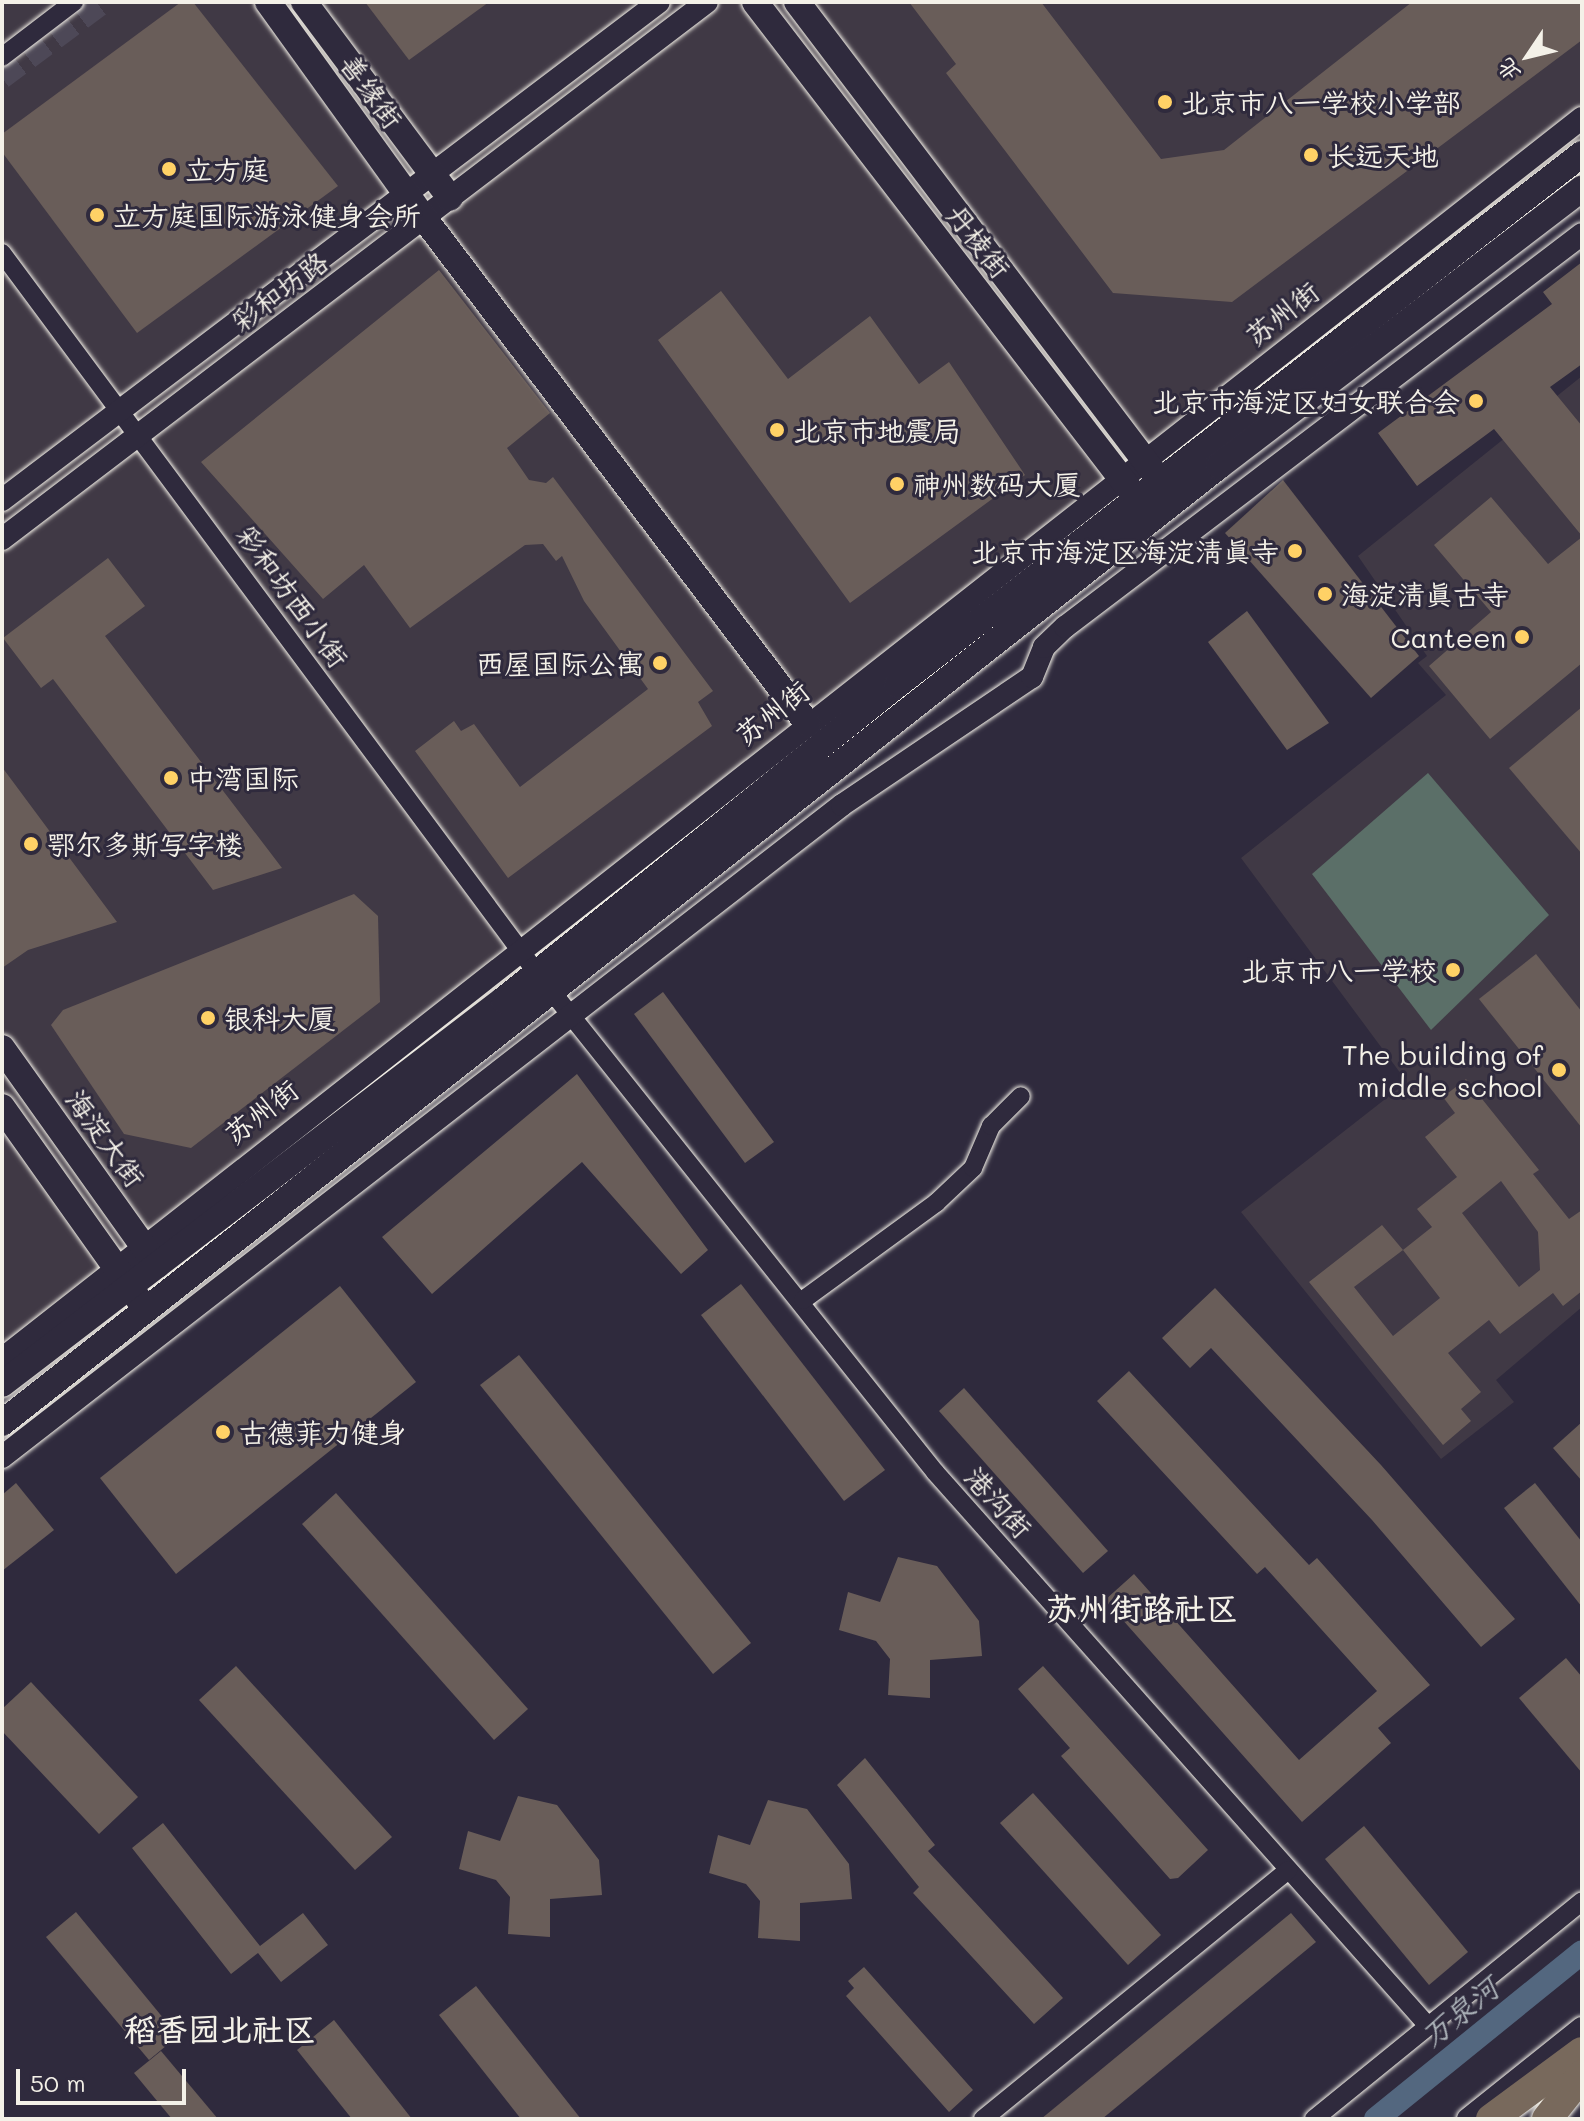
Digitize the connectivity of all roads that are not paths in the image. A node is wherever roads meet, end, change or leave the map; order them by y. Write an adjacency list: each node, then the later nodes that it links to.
1 (74, 2): 8 (street)
2 (268, 2): 13 (main road, 善缘街)
3 (304, 2): 11 (main road, 善缘街)
4 (659, 2): 11 (street, 彩和坊路)
5 (707, 2): 14 (street, 彩和坊路)
6 (755, 2): 21 (main road, 丹棱街)
7 (797, 2): 20 (main road, 丹棱街)
8 (2, 57)
9 (1582, 118): 20 (street, 苏州街)
10 (1582, 154): 22 (main road, 苏州街)
11 (434, 175): 13 (street, 彩和坊路); 14 (main road, 善缘街)
12 (1582, 188): 22 (main road, 苏州街)
13 (408, 196): 15 (main road, 善缘街); 18 (street, 彩和坊路)
14 (450, 198): 15 (street, 彩和坊路)
15 (424, 218): 19 (street, 彩和坊路); 26 (main road, 善缘街)
16 (1582, 234): 29 (street)
17 (2, 253): 18 (street, 彩和坊西小街)
18 (123, 413): 19 (street, 彩和坊西小街); 23 (street, 彩和坊路)
19 (139, 435): 25 (street, 彩和坊路); 27 (street, 彩和坊西小街)
20 (1145, 461): 21 (street, 苏州街); 22 (main road, 丹棱街)
21 (1121, 479): 24 (main road, 丹棱街); 26 (street, 苏州街)
22 (1168, 491): 24 (main road, 苏州街)
23 (2, 500)
24 (1145, 509): 28 (main road, 苏州街)
25 (2, 539)
26 (808, 724): 27 (street, 苏州街)
27 (519, 950): 28 (street, 彩和坊西小街); 33 (street, 苏州街)
28 (545, 983): 29 (street, 港沟街); 33 (main road, 苏州街); 35 (main road, 苏州街)
29 (570, 1016): 36 (street, 港沟街); 41 (street)
30 (2, 1048): 33 (main road, 海淀大街)
31 (1021, 1096): 36 (street)
32 (2, 1107): 34 (main road)
33 (150, 1255): 34 (main road, 苏州街); 35 (street)
34 (122, 1277): 37 (main road); 38 (street, 苏州街); 39 (main road, 苏州街)
35 (174, 1287): 37 (main road, 苏州街)
36 (803, 1300): 42 (street, 港沟街)
37 (146, 1310): 40 (main road, 苏州街)
38 (2, 1359)
39 (2, 1384)
40 (2, 1423)
41 (2, 1457)
42 (1288, 1870): 44 (street, 港沟街); 49 (street)
43 (1582, 1901): 44 (street)
44 (1428, 2026): 50 (street)
45 (1582, 2028): 51 (street)
46 (1582, 2052): 52 (highway)
47 (1582, 2075): 53 (highway)
48 (1582, 2093): 53 (highway)
49 (983, 2119)
50 (1314, 2119)
51 (1468, 2119)
52 (1491, 2119)
53 (1548, 2119)

